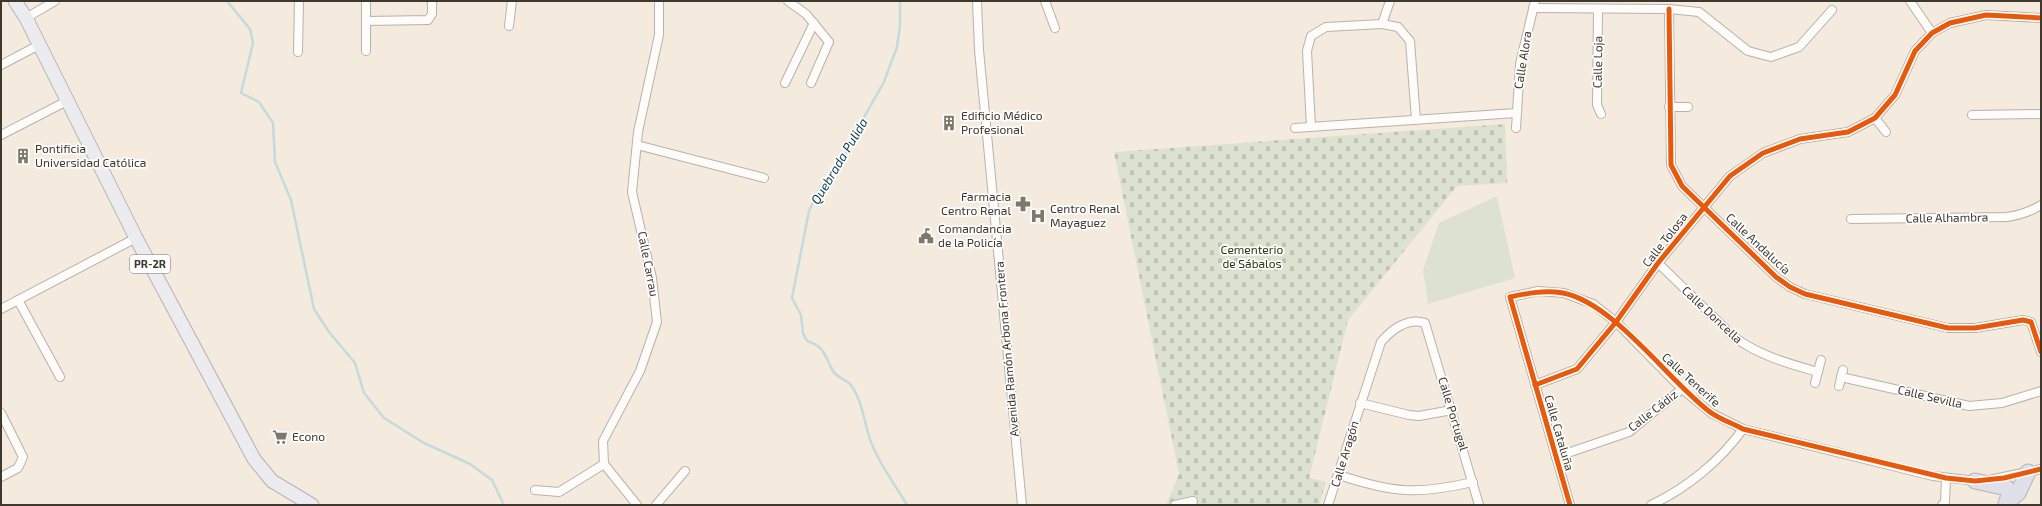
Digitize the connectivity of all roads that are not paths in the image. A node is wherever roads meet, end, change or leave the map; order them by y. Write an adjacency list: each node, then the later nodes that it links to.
1 (15, 1): 17 (main road, PR-2R)
2 (55, 1): 17 (street)
3 (299, 1): 27 (street)
4 (366, 1): 19 (street)
5 (432, 1): 19 (street)
6 (512, 1): 22 (street)
7 (659, 1): 45 (street, Calle Carrau)
8 (788, 1): 20 (street)
9 (977, 1): 85 (street, Avenida Ramón Arbona Frontera)
10 (1045, 1): 23 (street)
11 (1390, 1): 21 (street)
12 (1910, 1): 24 (street)
13 (1534, 5): 14 (street); 34 (street, Calle Alora)
14 (1598, 9): 15 (street); 35 (street, Calle Loja)
15 (1669, 9): 16 (street); 32 (street, Calle Andalucía)
16 (1832, 10)
17 (26, 18): 25 (main road, PR-2R)
18 (2041, 18): 24 (street, Calle Tolosa)
19 (366, 21): 26 (street)
20 (814, 23): 29 (street); 30 (street)
21 (1382, 24): 39 (street); 40 (street)
22 (509, 26)
23 (1055, 28)
24 (1932, 33): 38 (street, Calle Tolosa)
25 (39, 45): 28 (street); 31 (main road, PR-2R)
26 (366, 51)
27 (298, 52)
28 (1, 65)
29 (785, 83)
30 (811, 83)
31 (67, 100): 44 (street); 50 (main road, PR-2R)
32 (1669, 107): 33 (street); 48 (street, Calle Andalucía)
33 (1688, 107)
34 (1516, 113): 39 (street); 42 (street, Calle Alora)
35 (1601, 114)
36 (1972, 114): 37 (street)
37 (2041, 114)
38 (1876, 118): 43 (street); 48 (street, Calle Tolosa)
39 (1416, 120): 40 (street)
40 (1311, 127): 41 (street)
41 (1294, 128)
42 (1516, 128)
43 (1886, 132)
44 (1, 135)
45 (637, 145): 46 (street); 71 (street, Calle Carrau)
46 (764, 178)
47 (2041, 205): 49 (street, Calle Alhambra)
48 (1703, 207): 51 (street, Calle Tolosa); 57 (street, Calle Andalucía)
49 (1851, 219)
50 (136, 238): 53 (street); 82 (main road, PR-2R)
51 (1658, 264): 55 (street, Calle Tolosa); 59 (street, Calle Doncella)
52 (1510, 297): 55 (street, Calle Tenerife); 62 (street, Calle Cataluña)
53 (18, 300): 54 (street); 60 (street)
54 (1, 309)
55 (1616, 322): 62 (street, Calle Tolosa); 64 (street, Calle Tenerife)
56 (1425, 323): 66 (street, Calle Aragón); 67 (street, Calle Portugal)
57 (2041, 352)
58 (1821, 360): 59 (street)
59 (1818, 372): 61 (street)
60 (60, 377)
61 (1815, 383)
62 (1535, 385): 70 (street, Calle Cataluña)
63 (1839, 386): 65 (street, Calle Sevilla)
64 (1682, 389): 69 (street, Calle Tenerife); 70 (street, Calle Cádiz)
65 (2041, 391)
66 (1360, 403): 67 (street); 74 (street, Calle Aragón)
67 (1452, 410): 78 (street, Calle Portugal)
68 (1, 413): 75 (street)
69 (1743, 428): 76 (street, Calle Tenerife); 90 (street)
70 (1556, 457): 89 (street, Calle Cataluña)
71 (604, 464): 79 (street); 83 (street)
72 (685, 471): 84 (street)
73 (2034, 471): 77 (street, Calle Tenerife); 81 (highway)
74 (1338, 474): 78 (street); 87 (street, Calle Aragón)
75 (1, 477)
76 (1946, 478): 77 (street, Calle Tenerife); 91 (street)
77 (1975, 481): 81 (highway)
78 (1473, 482): 88 (street, Calle Portugal)
79 (535, 490)
80 (1193, 501): 86 (street)
81 (2004, 504)
82 (312, 505)
83 (637, 505)
84 (656, 505)
85 (1022, 505)
86 (1175, 505)
87 (1328, 505)
88 (1480, 505)
89 (1570, 505)
90 (1651, 505)
91 (1942, 505)

